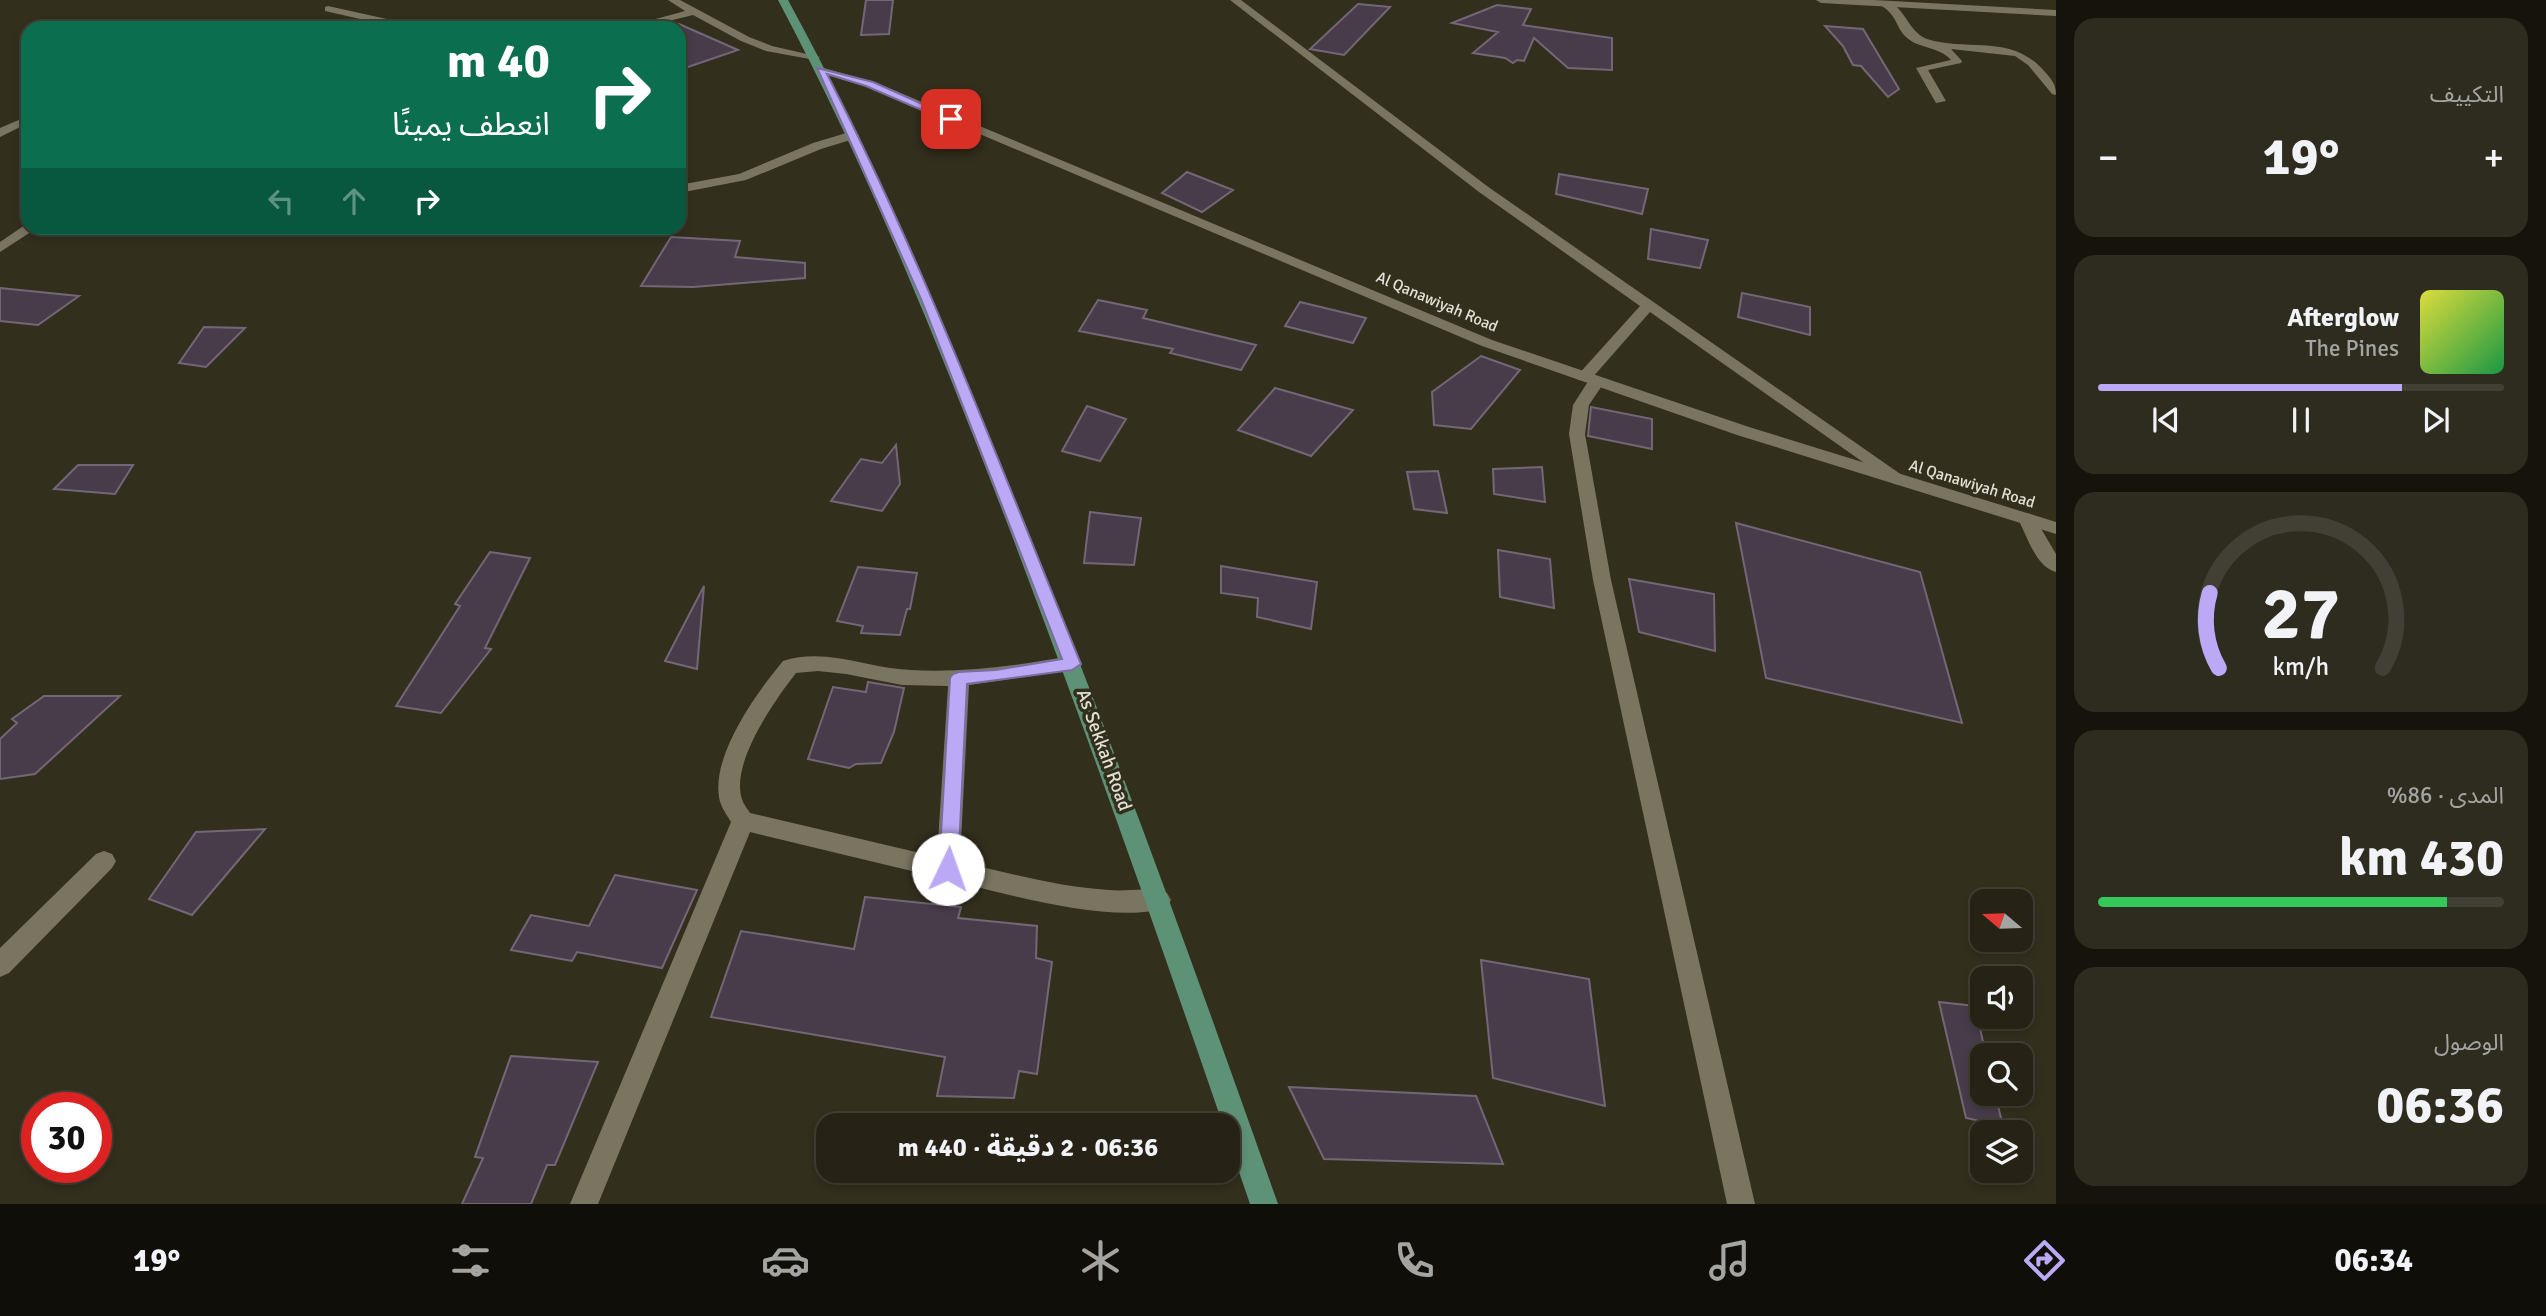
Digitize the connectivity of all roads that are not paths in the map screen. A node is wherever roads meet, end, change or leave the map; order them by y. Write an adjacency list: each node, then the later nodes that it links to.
1 (673, 0): 7 (street, Al Qanawiyah Road)
2 (783, 0): 12 (main road, As Sekkah Road)
3 (1235, 0): 21 (street)
4 (1821, 0): 5 (street)
5 (1885, 4): 8 (street); 11 (street)
6 (328, 9): 9 (street)
7 (696, 11): 10 (street); 12 (street, Al Qanawiyah Road)
8 (2056, 13)
9 (382, 21)
10 (656, 21)
11 (1938, 44): 13 (street); 14 (street)
12 (817, 63): 17 (main road, As Sekkah Road); 22 (street, Al Qanawiyah Road)
13 (2056, 92)
14 (1940, 101)
15 (21, 122): 16 (street)
16 (0, 133)
17 (853, 135): 18 (street); 27 (main road, As Sekkah Road)
18 (686, 188)
19 (21, 234): 20 (street)
20 (0, 248)
21 (1650, 306): 22 (street); 23 (street)
22 (1591, 379): 23 (street, Al Qanawiyah Road); 36 (street)
23 (1900, 480): 24 (street, Al Qanawiyah Road)
24 (2027, 519): 25 (street, Al Qanawiyah Road); 26 (street)
25 (2056, 528)
26 (2056, 566)
27 (1072, 664): 28 (street); 32 (main road, As Sekkah Road)
28 (959, 678): 29 (street); 31 (street)
29 (743, 821): 31 (street); 34 (street)
30 (104, 861): 33 (street)
31 (948, 869): 32 (street)
32 (1158, 900): 35 (main road, As Sekkah Road)
33 (0, 965)
34 (584, 1204)
35 (1264, 1204)
36 (1741, 1204)

